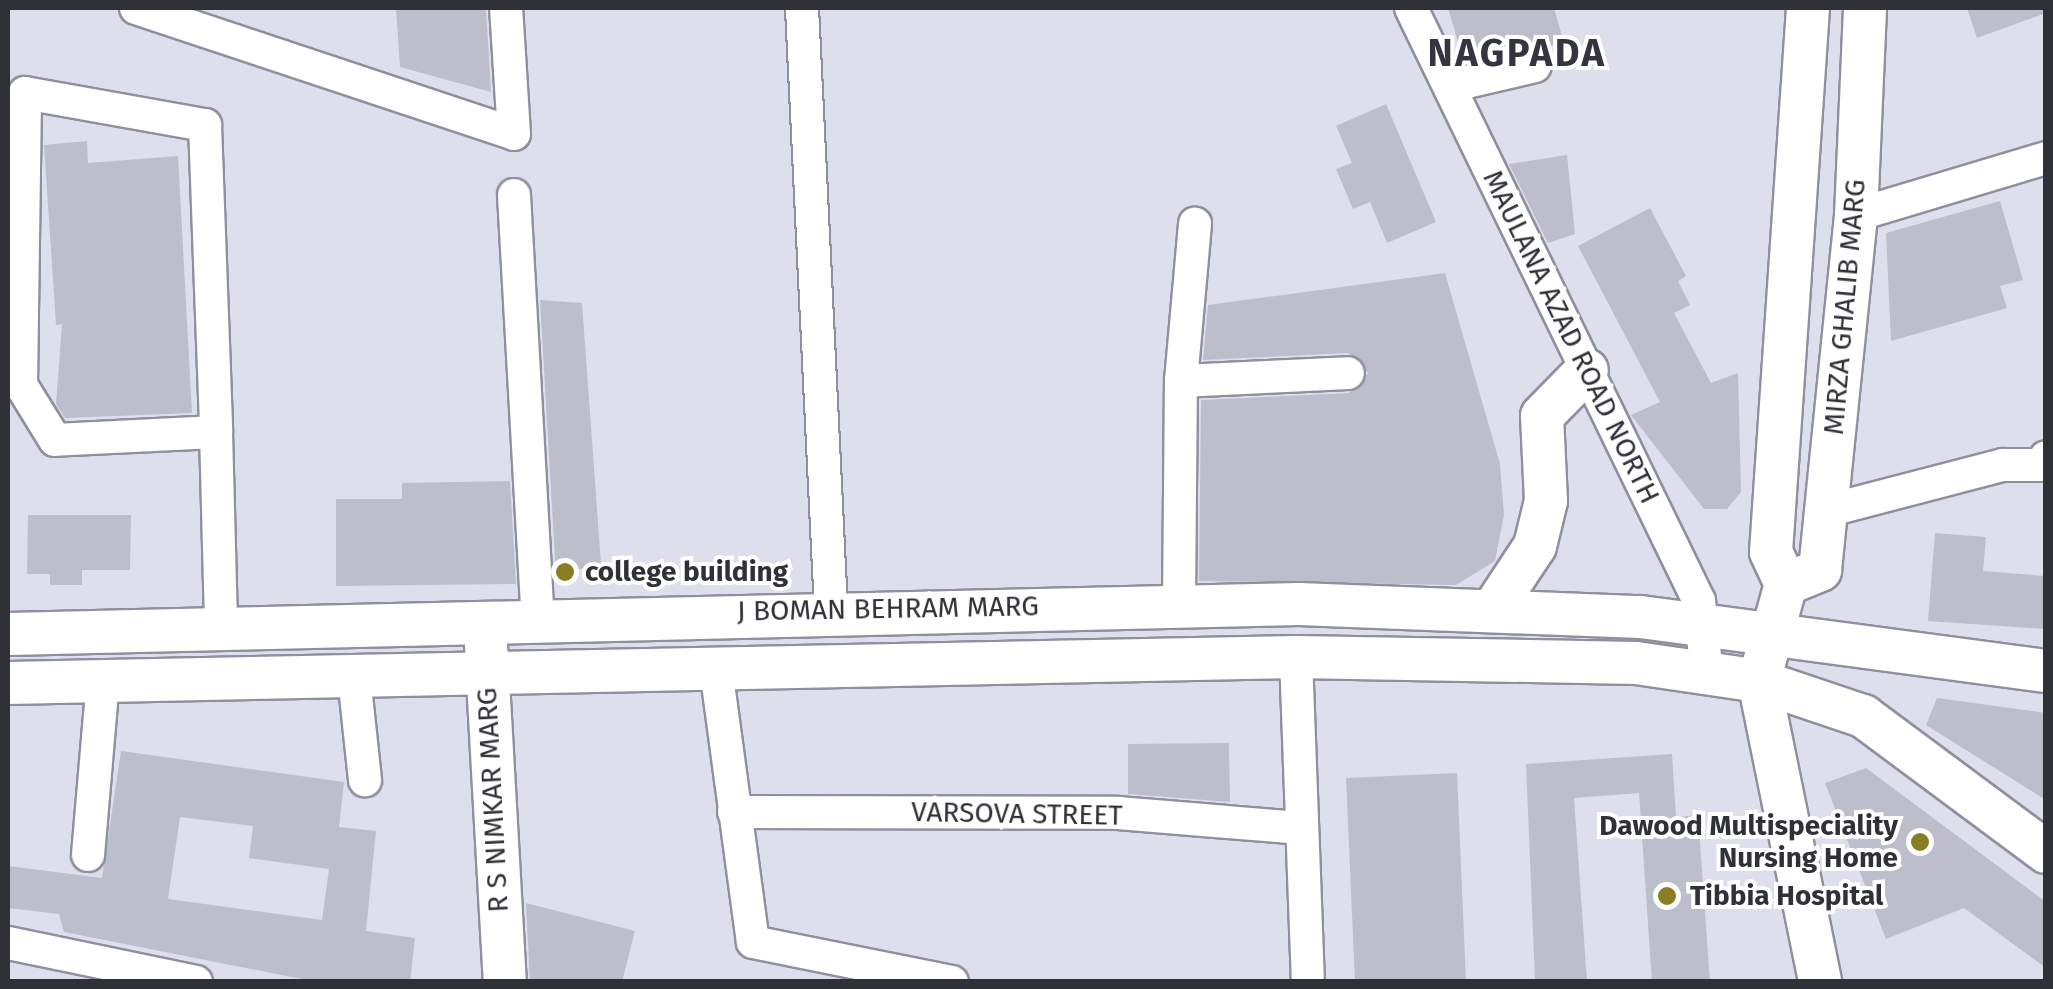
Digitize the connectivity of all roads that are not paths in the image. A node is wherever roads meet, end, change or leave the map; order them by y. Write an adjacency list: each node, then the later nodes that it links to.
1 (136, 8): 2 (street)
2 (506, 8)
3 (802, 8): 21 (street)
4 (1410, 8): 8 (street, MAULANA AZAD ROAD NORTH)
5 (1808, 8): 19 (main road, MIRZA GHALIB MARG)
6 (1865, 8): 11 (main road, MIRZA GHALIB MARG)
7 (1535, 66): 8 (street)
8 (1450, 86): 13 (street, MAULANA AZAD ROAD NORTH)
9 (2046, 158): 11 (street)
10 (514, 195): 23 (street)
11 (1856, 215): 18 (main road, MIRZA GHALIB MARG)
12 (1194, 224): 15 (street)
13 (1587, 370): 22 (main road); 26 (street, MAULANA AZAD ROAD NORTH)
14 (1348, 373): 15 (street)
15 (1180, 381): 20 (street)
16 (216, 432): 16 (street); 25 (street)
17 (2046, 457): 18 (street)
18 (1826, 510): 19 (main road, MIRZA GHALIB MARG)
19 (1786, 584): 28 (main road)
20 (1179, 605): 21 (main road, J BOMAN BEHRAM MARG); 22 (main road, J BOMAN BEHRAM MARG)
21 (831, 609): 23 (main road, J BOMAN BEHRAM MARG)
22 (1492, 611): 26 (main road, J BOMAN BEHRAM MARG)
23 (538, 618): 24 (main road, J BOMAN BEHRAM MARG)
24 (486, 619): 25 (main road, J BOMAN BEHRAM MARG); 32 (main road, R S NIMKAR MARG)
25 (222, 627): 27 (main road, J BOMAN BEHRAM MARG)
26 (1705, 627): 28 (main road, J BOMAN BEHRAM MARG); 33 (street, MAULANA AZAD ROAD NORTH)
27 (8, 634)
28 (1766, 637): 31 (main road, J BOMAN BEHRAM MARG); 35 (main road)
29 (1296, 657): 30 (main road, J BOMAN BEHRAM MARG); 33 (main road, J BOMAN BEHRAM MARG); 40 (street)
30 (716, 669): 32 (main road, J BOMAN BEHRAM MARG); 39 (street)
31 (2046, 671)
32 (485, 674): 34 (main road, J BOMAN BEHRAM MARG); 45 (main road, R S NIMKAR MARG)
33 (1707, 674): 35 (main road, J BOMAN BEHRAM MARG)
34 (354, 677): 36 (main road, J BOMAN BEHRAM MARG); 38 (street)
35 (1759, 681): 41 (main road, J BOMAN BEHRAM MARG); 48 (main road)
36 (103, 682): 37 (main road, J BOMAN BEHRAM MARG); 42 (street)
37 (8, 683)
38 (364, 780)
39 (734, 812): 40 (street, VARSOVA STREET); 46 (street)
40 (1299, 828): 47 (street)
41 (2046, 852)
42 (88, 855)
43 (8, 943): 44 (street)
44 (196, 982)
45 (505, 982)
46 (952, 982)
47 (1308, 982)
48 (1820, 982)

